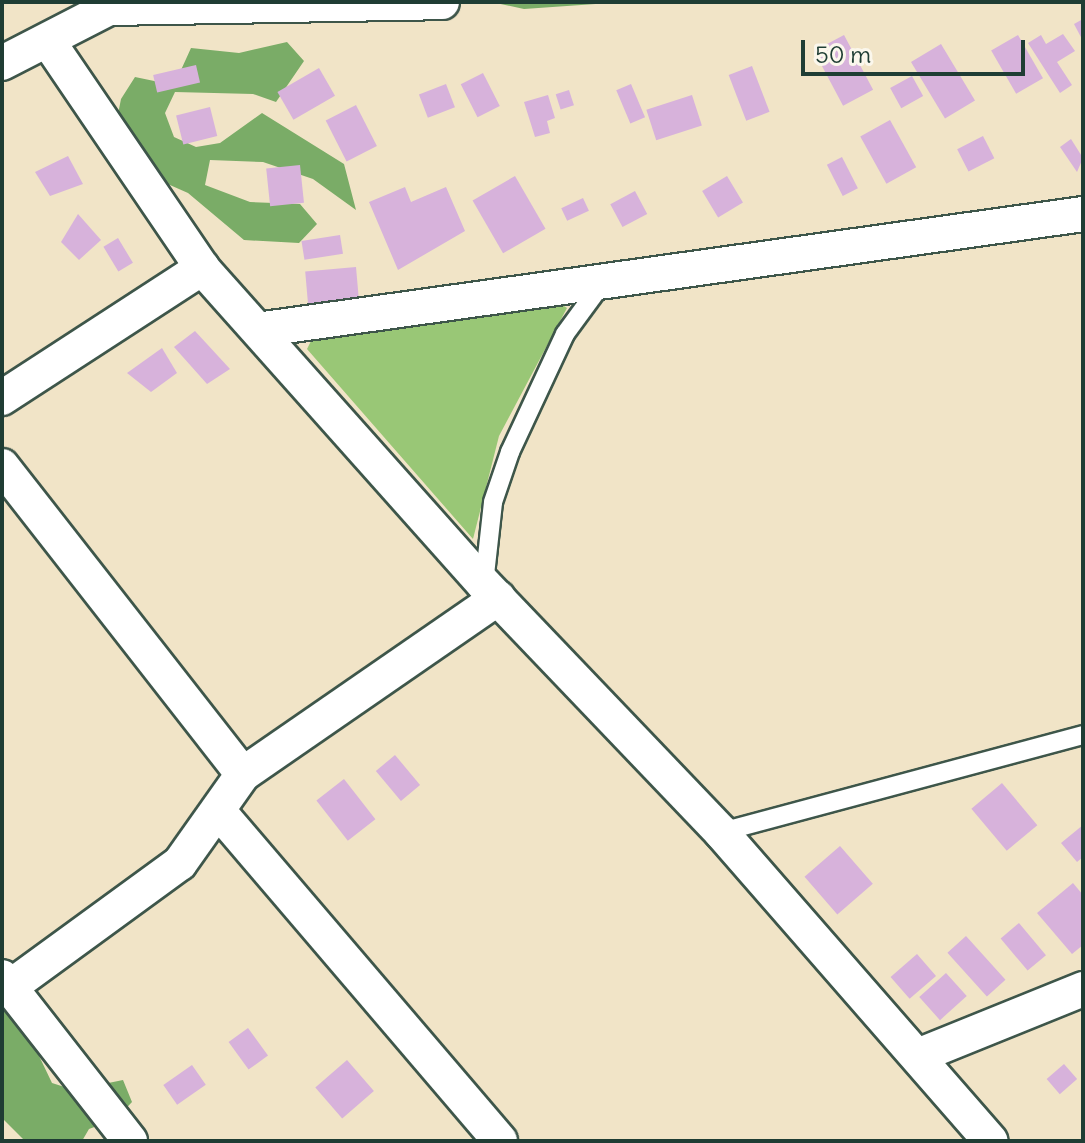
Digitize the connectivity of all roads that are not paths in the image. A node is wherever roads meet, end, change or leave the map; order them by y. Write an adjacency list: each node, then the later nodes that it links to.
1 (442, 2): 2 (street)
2 (109, 5): 3 (street)
3 (48, 41): 4 (street); 6 (street)
4 (2, 63)
5 (1083, 214): 7 (street)
6 (202, 268): 8 (street); 9 (street)
7 (604, 281): 8 (street); 11 (lane)
8 (264, 329): 11 (street)
9 (2, 398)
10 (2, 466): 13 (street)
11 (491, 591): 13 (street); 15 (street)
12 (1083, 735): 15 (lane)
13 (243, 774): 14 (street)
14 (220, 813): 16 (street); 20 (street)
15 (721, 832): 18 (street)
16 (6, 982): 19 (street)
17 (1083, 989): 18 (street)
18 (920, 1055): 21 (street)
19 (130, 1141)
20 (500, 1141)
21 (991, 1141)

